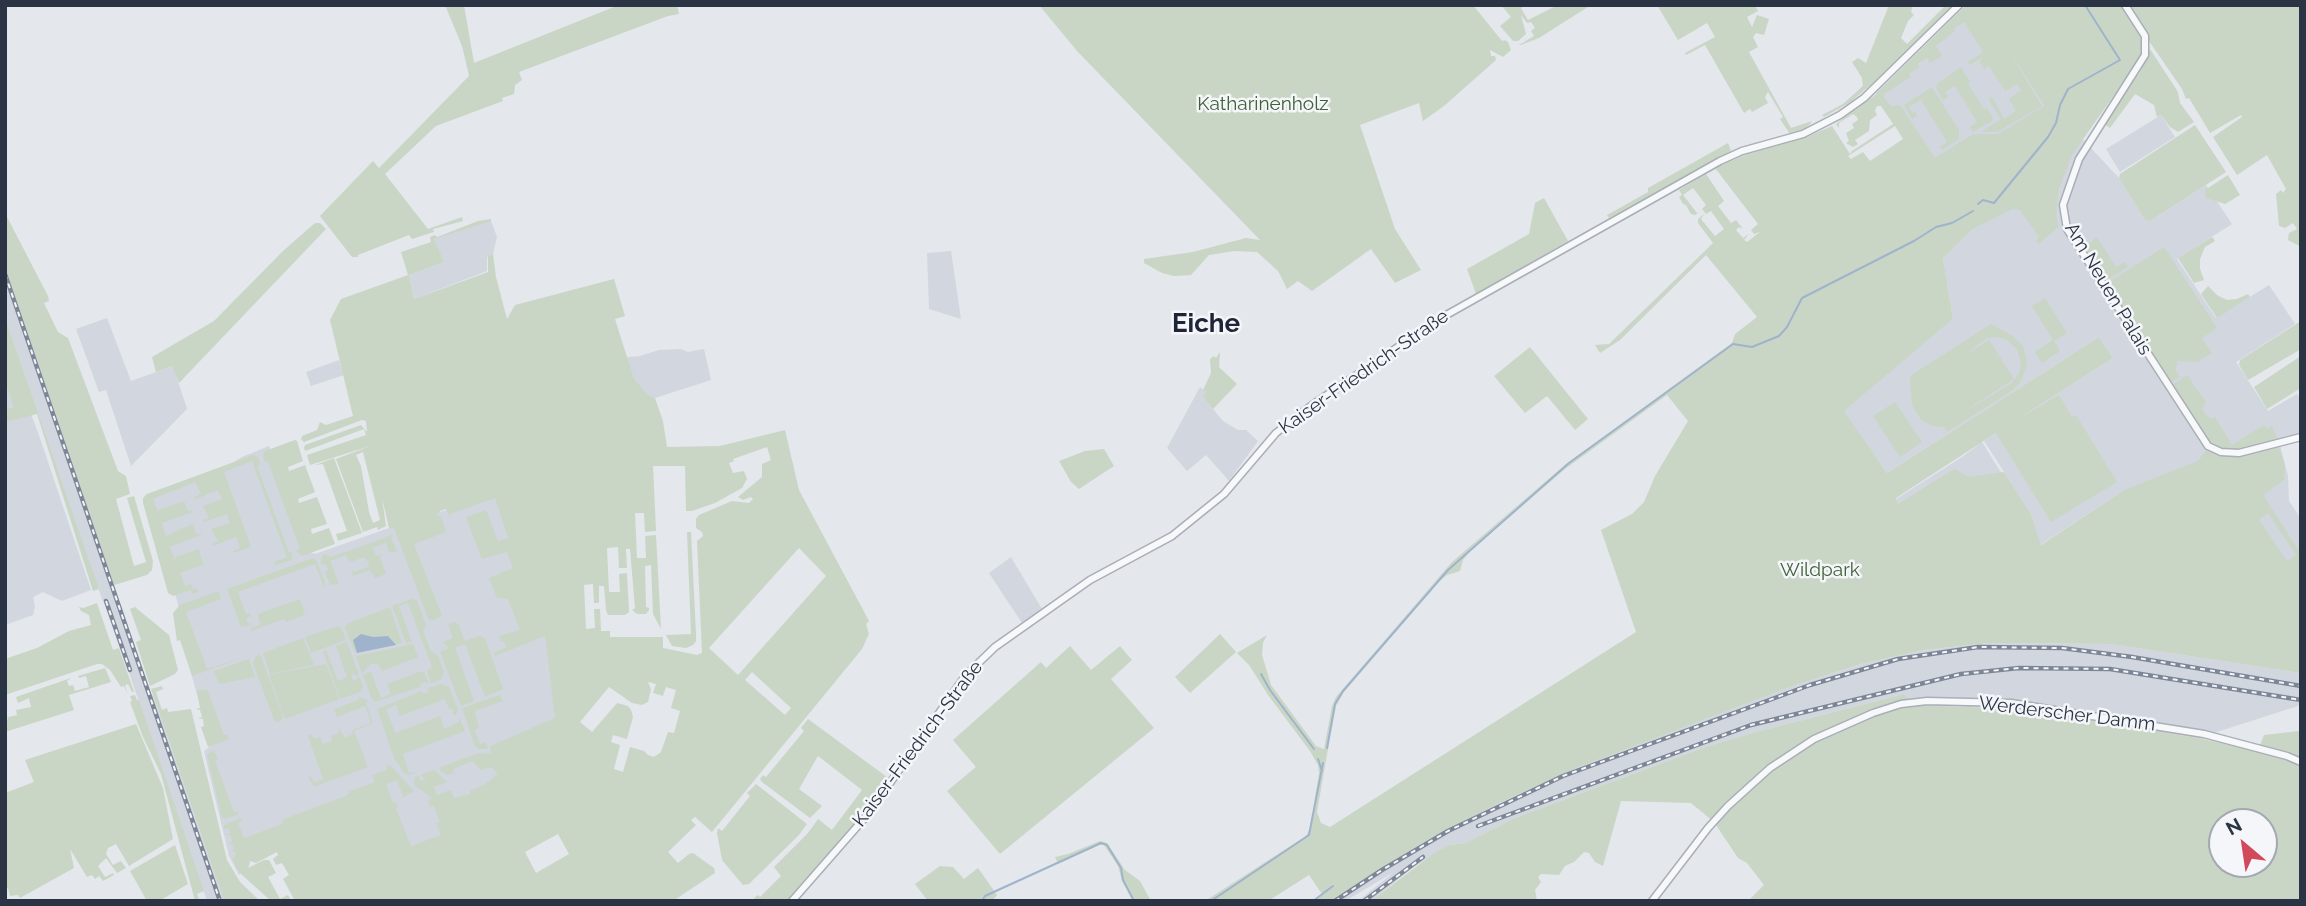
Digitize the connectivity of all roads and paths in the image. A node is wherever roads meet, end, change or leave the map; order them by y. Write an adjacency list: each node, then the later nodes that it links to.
1 (1959, 5): 5 (street, Kaiser-Friedrich-Straße)
2 (2125, 5): 3 (street, Am Neuen Palais)
3 (2301, 437)
4 (2301, 762): 6 (street, Werderscher Damm)
5 (792, 901)
6 (1653, 901)

